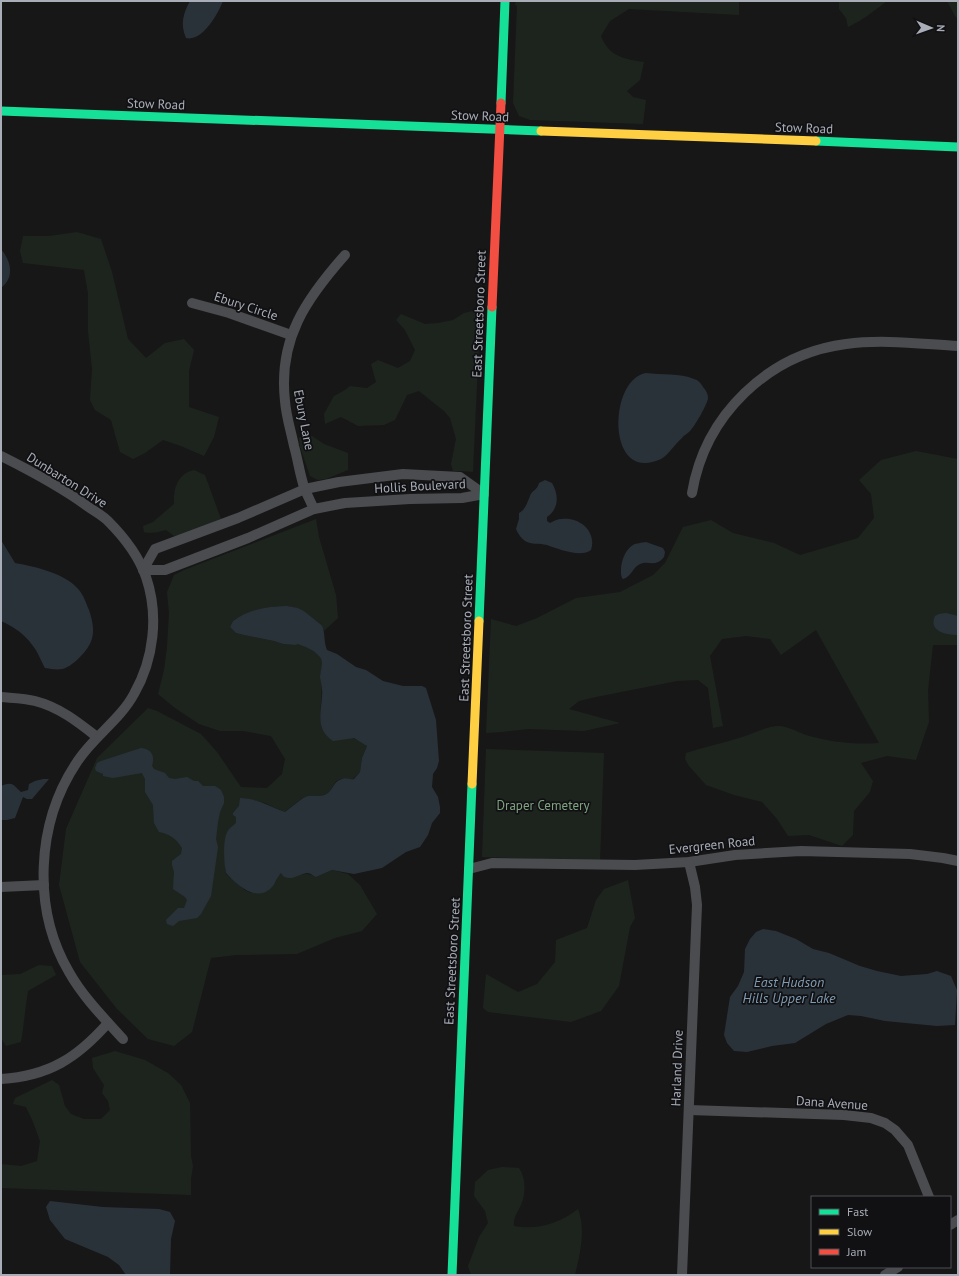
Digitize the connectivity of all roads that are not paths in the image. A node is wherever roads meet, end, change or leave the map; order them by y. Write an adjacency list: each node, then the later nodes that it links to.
1 (505, 1): 3 (main road, East Streetsboro Street)
2 (1, 111): 3 (main road, Stow Road)
3 (499, 129): 4 (main road, Stow Road); 12 (main road, East Streetsboro Street)
4 (958, 147)
5 (345, 255): 7 (street, Ebury Lane)
6 (192, 303): 7 (street, Ebury Circle)
7 (291, 335): 10 (street, Ebury Lane)
8 (958, 346): 11 (street)
9 (1, 456): 14 (street, Dunbarton Drive)
10 (305, 489): 12 (street, Hollis Boulevard); 13 (street, Ebury Lane); 14 (street, Hollis Boulevard)
11 (692, 493)
12 (484, 494): 13 (street, Hollis Boulevard); 19 (main road, East Streetsboro Street)
13 (314, 509): 14 (street, Hollis Boulevard)
14 (143, 570): 16 (street, Dunbarton Drive)
15 (1, 697): 16 (street)
16 (97, 737): 20 (street, Dunbarton Drive)
17 (958, 861): 18 (street, Evergreen Road)
18 (689, 862): 19 (street, Evergreen Road); 25 (street, Harland Drive)
19 (469, 869): 28 (main road, East Streetsboro Street)
20 (44, 885): 21 (street); 22 (street, Dunbarton Drive)
21 (1, 887)
22 (108, 1023): 23 (street, Dunbarton Drive); 24 (street)
23 (123, 1039)
24 (1, 1079)
25 (689, 1110): 26 (street, Dana Avenue); 29 (street, Harland Drive)
26 (929, 1196)
27 (896, 1268): 30 (street)
28 (452, 1275)
29 (682, 1275)
30 (885, 1275)

